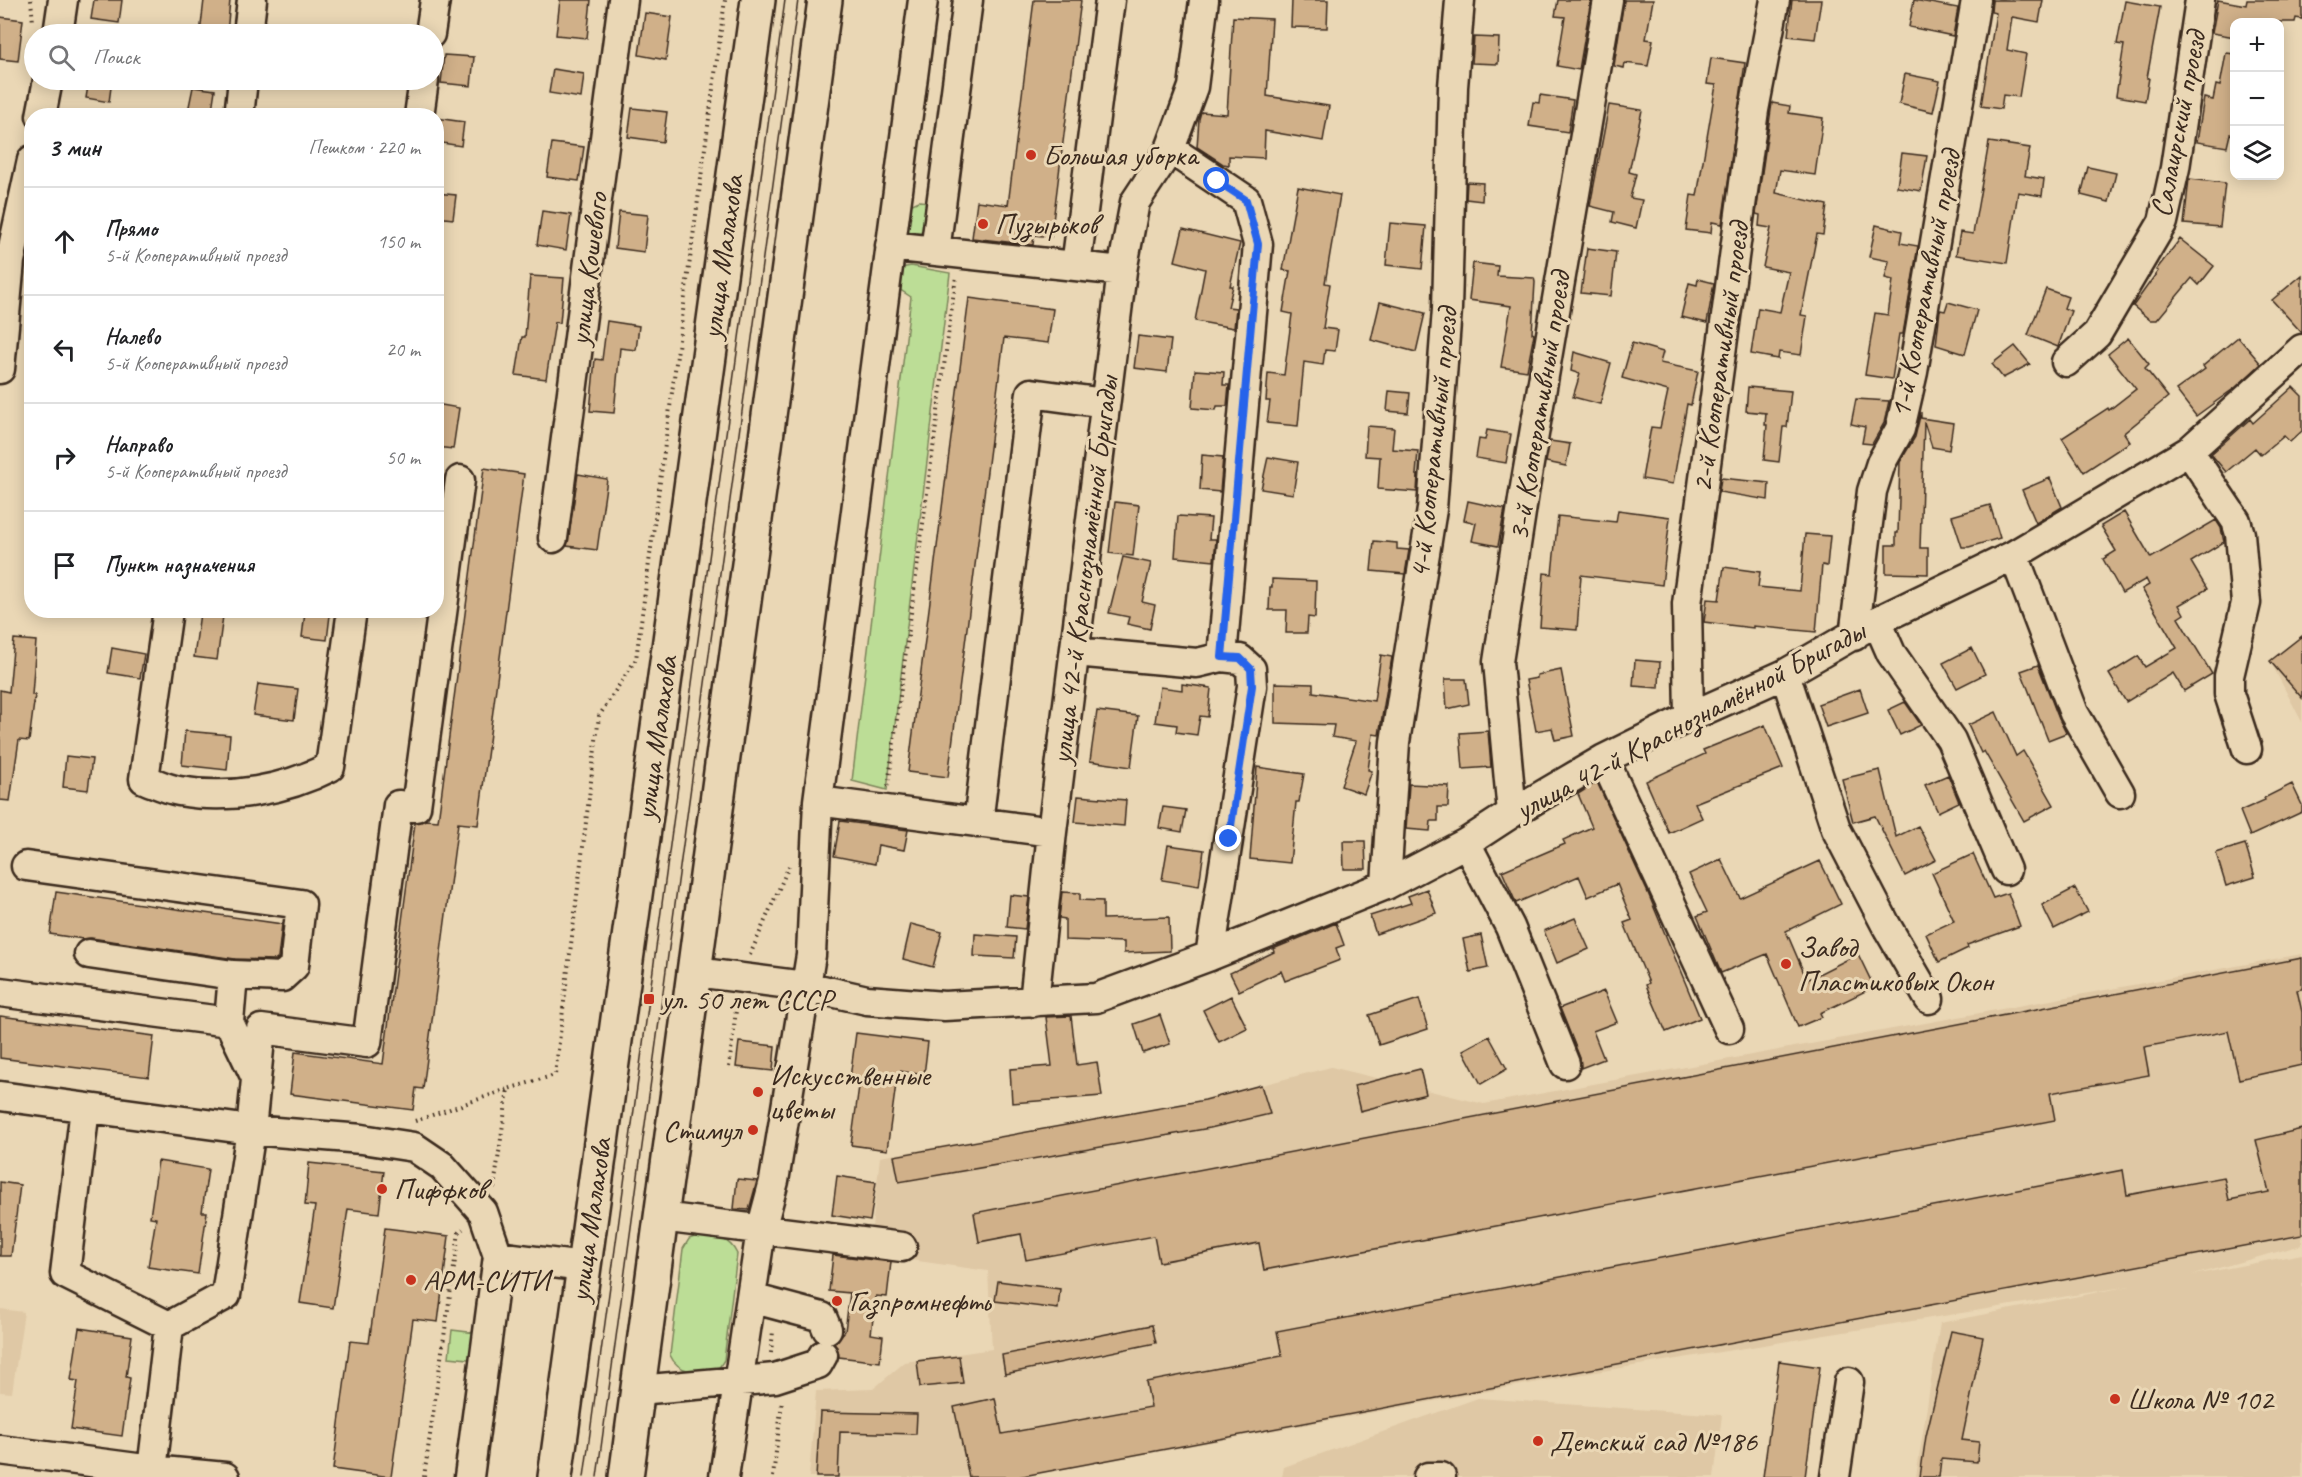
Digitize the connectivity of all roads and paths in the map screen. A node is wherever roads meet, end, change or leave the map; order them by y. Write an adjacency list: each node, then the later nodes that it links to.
1 (63, 0): 17 (street)
2 (252, 0): 18 (street)
3 (435, 0): 19 (street)
4 (623, 0): 38 (street, улица Кошевого)
5 (725, 0): 77 (path)
6 (758, 0): 87 (main road, улица Малахова)
7 (825, 0): 65 (main road)
8 (923, 0): 28 (street)
9 (968, 0): 29 (street)
10 (1110, 0): 30 (street)
11 (1204, 0): 26 (street, улица 42-й Краснознамённой Бригады)
12 (1460, 0): 62 (street, 4-й Кооперативный проезд)
13 (1608, 0): 55 (street, 3-й Кооперативный проезд)
14 (1775, 0): 49 (street, 2-й Кооперативный проезд)
15 (1976, 0): 45 (street, 1-й Кооперативный проезд)
16 (2200, 0): 33 (street, Салаирский проезд)
17 (59, 24)
18 (249, 24)
19 (431, 24)
20 (46, 90): 23 (street)
21 (242, 90): 24 (street)
22 (423, 90): 25 (street)
23 (43, 108)
24 (240, 108)
25 (420, 108)
26 (1170, 149): 31 (street, улица 42-й Краснознамённой Бригады); 47 (street)
27 (24, 197): 34 (street)
28 (890, 246): 29 (street); 53 (street)
29 (947, 252): 30 (street); 54 (path)
30 (1076, 266): 31 (street)
31 (1122, 271): 35 (street, улица 42-й Краснознамённой Бригады)
32 (2302, 348): 36 (street, улица 42-й Краснознамённой Бригады)
33 (2066, 362)
34 (0, 369)
35 (1105, 403): 46 (street, улица 42-й Краснознамённой Бригады); 56 (street)
36 (2190, 451): 39 (street, улица 42-й Краснознамённой Бригады); 50 (street)
37 (460, 480): 40 (street)
38 (554, 538)
39 (2014, 555): 44 (street, улица 42-й Краснознамённой Бригады); 52 (street)
40 (444, 599)
41 (167, 618): 42 (street)
42 (351, 618)
43 (441, 618): 76 (street)
44 (1877, 621): 45 (street, улица 42-й Краснознамённой Бригады); 61 (street)
45 (1854, 636): 48 (street, улица 42-й Краснознамённой Бригады)
46 (1075, 652): 47 (street); 57 (street, улица 42-й Краснознамённой Бригады)
47 (1222, 657): 64 (street)
48 (1785, 674): 49 (street, улица 42-й Краснознамённой Бригады); 70 (street)
49 (1689, 717): 51 (street, улица 42-й Краснознамённой Бригады)
50 (2247, 749)
51 (1604, 759): 55 (street, улица 42-й Краснознамённой Бригады); 73 (street)
52 (2120, 793)
53 (818, 801): 54 (street); 68 (street)
54 (884, 811): 56 (street)
55 (1512, 813): 58 (street, улица 42-й Краснознамённой Бригады)
56 (978, 823): 57 (street)
57 (1052, 832): 71 (street, улица 42-й Краснознамённой Бригады)
58 (1466, 843): 62 (street, улица 42-й Краснознамённой Бригады); 74 (street)
59 (791, 863): 67 (path)
60 (26, 866): 66 (street)
61 (2006, 870)
62 (1386, 885): 64 (street, улица 42-й Краснознамённой Бригады)
63 (89, 954): 66 (street)
64 (1210, 956): 71 (street, улица 42-й Краснознамённой Бригады)
65 (695, 972): 67 (street, улица 42-й Краснознамённой Бригады); 83 (main road)
66 (233, 975): 72 (street)
67 (740, 978): 68 (street, улица 42-й Краснознамённой Бригады); 75 (path)
68 (806, 986): 71 (street, улица 42-й Краснознамённой Бригады); 84 (street)
69 (0, 992): 72 (street)
70 (1929, 999)
71 (1034, 1002)
72 (229, 1022): 76 (street)
73 (1729, 1029)
74 (1564, 1064)
75 (729, 1067)
76 (256, 1078): 81 (street)
77 (508, 1089): 80 (path); 82 (path)
78 (0, 1096): 79 (street)
79 (85, 1108): 81 (street); 89 (street)
80 (407, 1124)
81 (251, 1130): 82 (street); 89 (street)
82 (483, 1212): 86 (street); 98 (path)
83 (661, 1217): 84 (street); 92 (main road)
84 (761, 1230): 85 (street); 88 (street)
85 (902, 1247)
86 (498, 1256): 87 (street); 99 (street)
87 (583, 1267): 94 (main road, улица Малахова)
88 (751, 1298): 90 (street); 90 (street)
89 (169, 1326): 95 (street)
90 (737, 1382): 92 (street); 101 (street)
91 (1849, 1382): 104 (street)
92 (638, 1390): 96 (main road)
93 (0, 1450): 95 (street)
94 (556, 1464): 100 (main road)
95 (152, 1470): 97 (street)
96 (629, 1471)
97 (225, 1477)
98 (424, 1477)
99 (469, 1477)
100 (539, 1477)
101 (724, 1477)
102 (1428, 1477): 103 (street)
103 (1442, 1477)
104 (1835, 1477)

